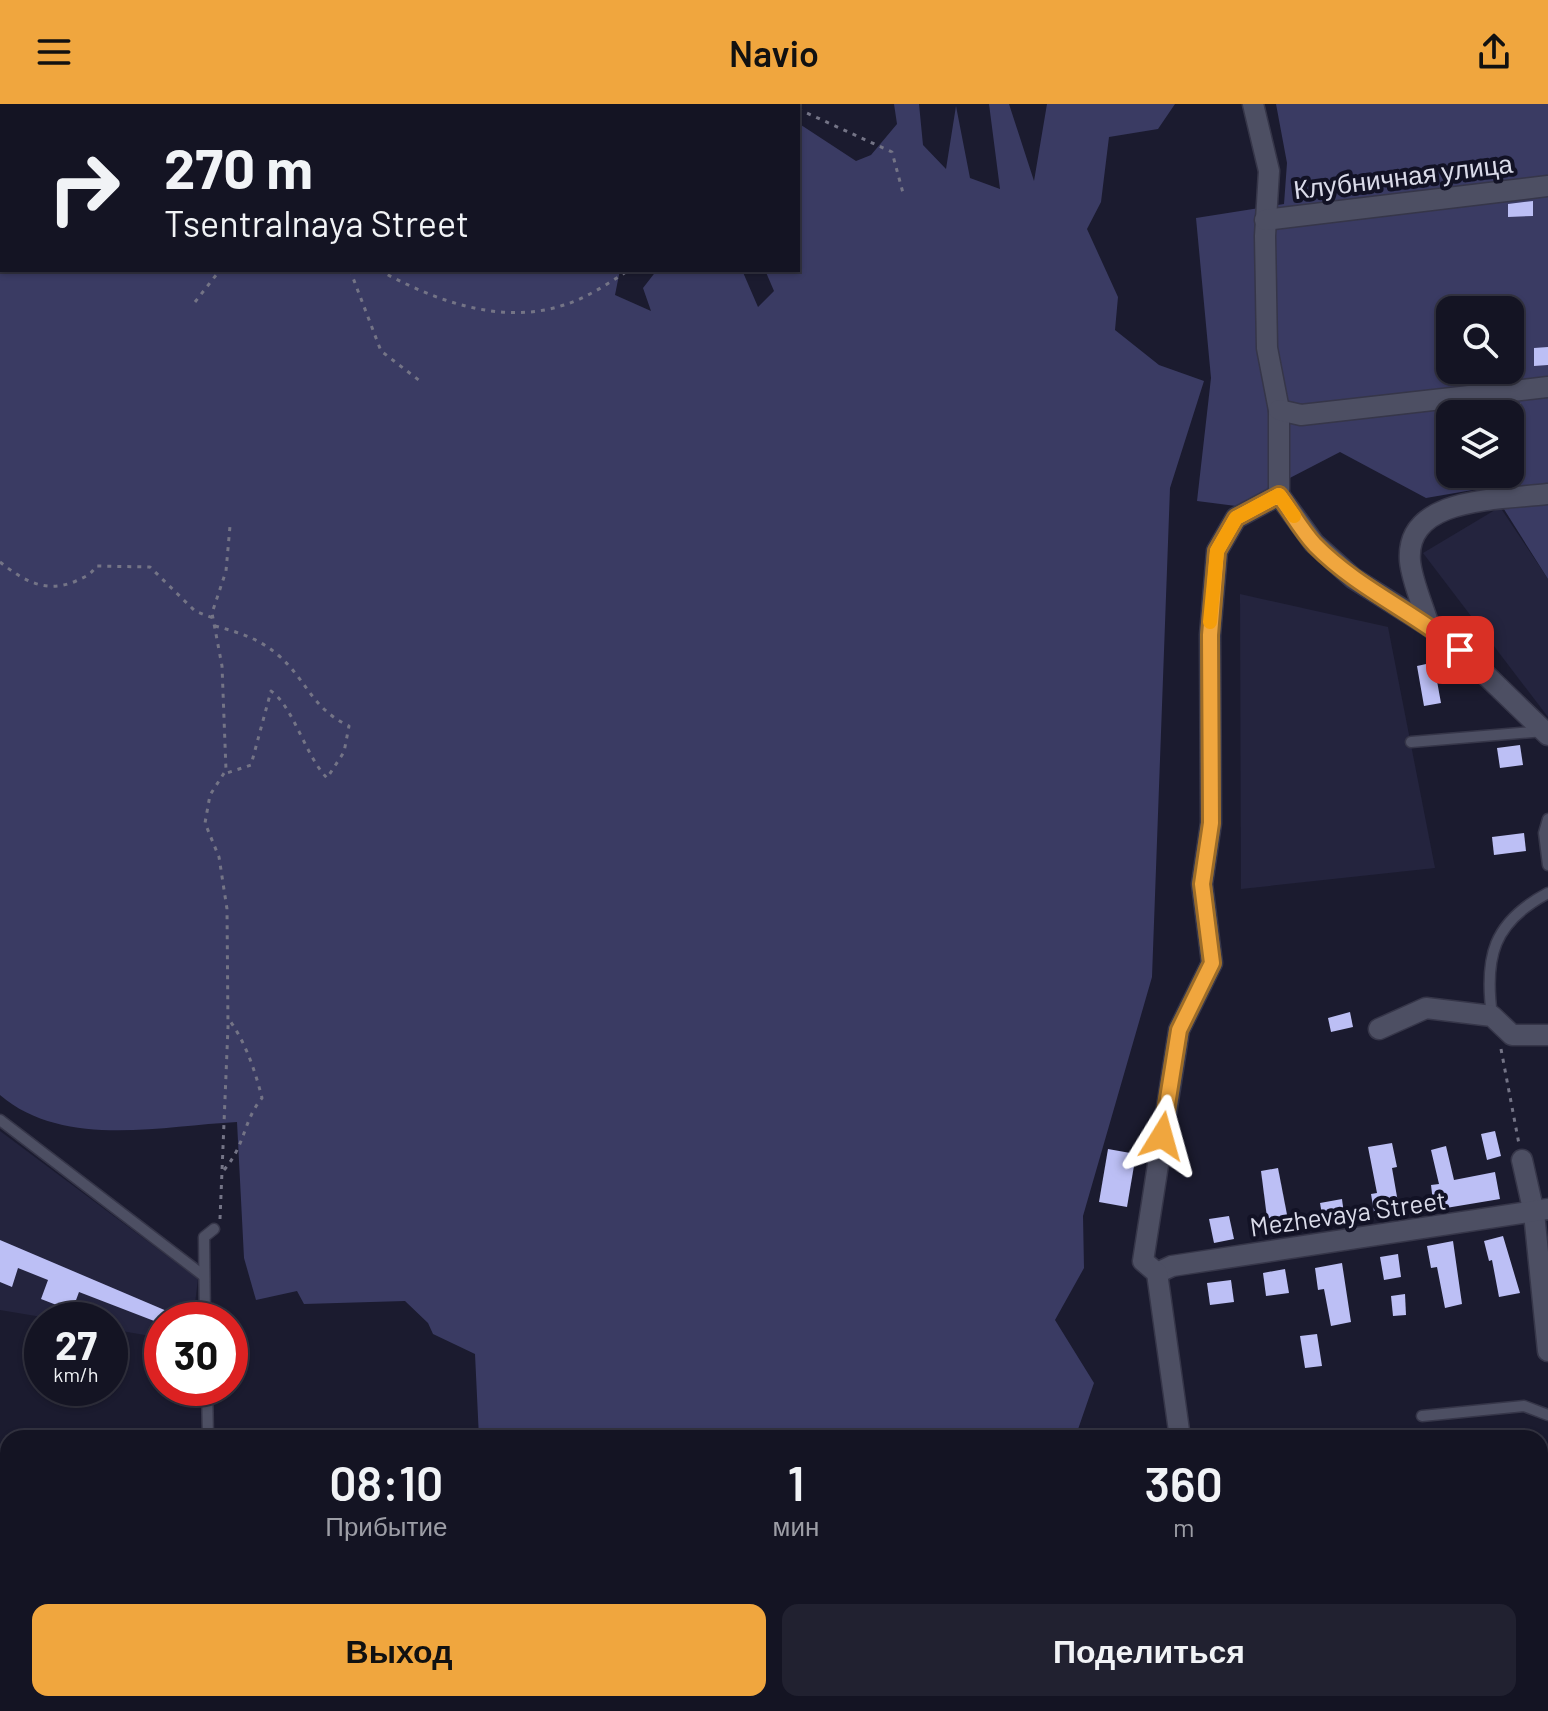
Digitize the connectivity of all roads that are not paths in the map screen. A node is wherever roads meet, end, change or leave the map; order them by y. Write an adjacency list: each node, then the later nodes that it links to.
1 (1253, 104): 3 (street)
2 (1548, 186): 3 (street, Клубничная улица)
3 (1265, 220): 5 (street)
4 (1548, 387): 5 (street)
5 (1279, 410): 7 (street)
6 (1548, 494): 8 (street)
7 (1279, 495): 8 (street); 21 (street)
8 (1429, 626): 9 (street)
9 (1546, 733): 10 (lane)
10 (1411, 742)
11 (1548, 819): 12 (lane)
12 (1548, 865)
13 (1548, 893): 14 (lane)
14 (1492, 1016): 15 (street); 16 (street)
15 (1379, 1029)
16 (1548, 1035)
17 (0, 1120): 22 (lane)
18 (1522, 1160): 19 (street)
19 (1541, 1211): 21 (street, Mezhevaya Street); 23 (street)
20 (214, 1229): 22 (lane)
21 (1157, 1273): 30 (street)
22 (204, 1276): 24 (lane)
23 (1545, 1300): 25 (street)
24 (205, 1302)
25 (1548, 1351)
26 (207, 1406): 29 (lane)
27 (1548, 1415): 28 (lane)
28 (1422, 1416)
29 (208, 1430)
30 (1179, 1430)

